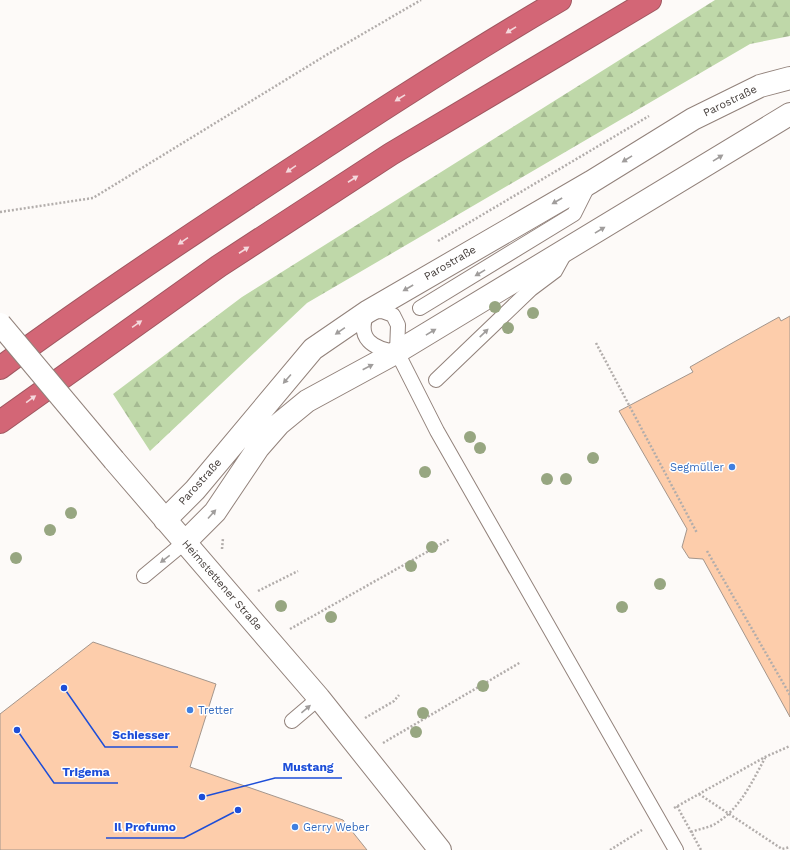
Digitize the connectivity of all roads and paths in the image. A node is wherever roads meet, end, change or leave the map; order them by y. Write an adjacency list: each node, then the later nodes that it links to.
1 (421, 0): 7 (path)
2 (560, 0): 14 (highway, one-way to 14)
3 (650, 0): 16 (highway, one-way to 3)
4 (790, 78): 6 (street, Parostraße, one-way to 6)
5 (790, 114): 8 (street, one-way to 5)
6 (591, 182): 9 (lane, one-way to 9); 10 (street, Parostraße, one-way to 10)
7 (0, 212)
8 (566, 250): 13 (street, one-way to 8); 15 (lane, one-way to 8)
9 (420, 308)
10 (367, 312): 13 (lane); 13 (lane); 17 (street, Parostraße, one-way to 17)
11 (0, 324): 17 (street, Heimstettener Straße, bridge)
12 (596, 342): 18 (path)
13 (397, 352): 20 (street, one-way to 13); 38 (lane)
14 (0, 368)
15 (436, 380)
16 (0, 422)
17 (165, 520): 20 (street, Heimstettener Straße)
18 (698, 533)
19 (450, 539): 25 (path)
20 (185, 542): 23 (lane, one-way to 23); 29 (street, Heimstettener Straße)
21 (708, 551): 28 (path)
22 (298, 571): 24 (path)
23 (144, 576)
24 (255, 592)
25 (287, 630)
26 (521, 662): 32 (path)
27 (399, 695): 30 (path)
28 (790, 695)
29 (320, 698): 31 (lane, one-way to 29); 42 (street, Heimstettener Straße)
30 (361, 720)
31 (292, 721)
32 (381, 744)
33 (790, 746): 34 (path)
34 (765, 757): 35 (path); 37 (path)
35 (699, 794): 36 (path); 37 (path)
36 (677, 806): 38 (path); 39 (path)
37 (730, 814): 39 (path); 41 (path)
38 (658, 818): 43 (path); 44 (lane)
39 (691, 832): 45 (path)
40 (790, 847): 41 (path)
41 (782, 849)
42 (440, 850)
43 (610, 850)
44 (676, 850)
45 (701, 850)

